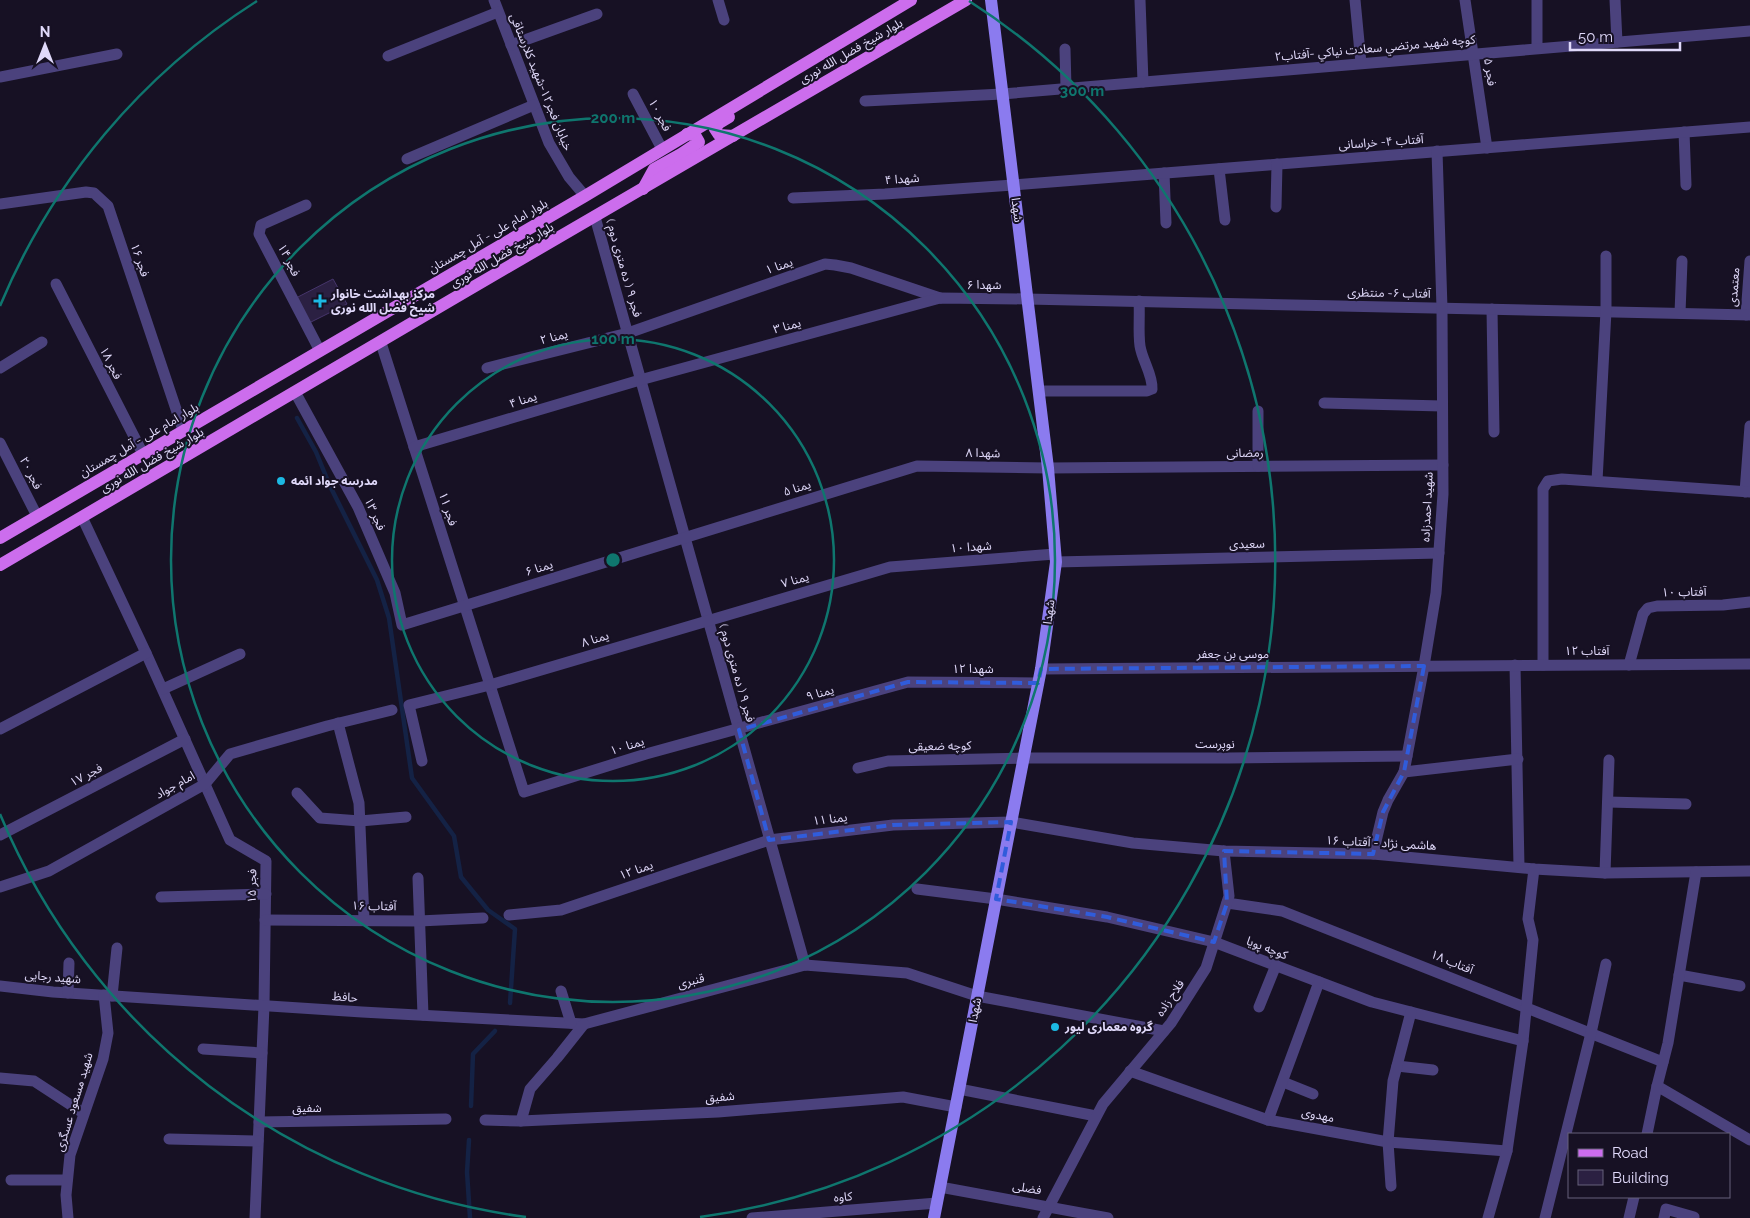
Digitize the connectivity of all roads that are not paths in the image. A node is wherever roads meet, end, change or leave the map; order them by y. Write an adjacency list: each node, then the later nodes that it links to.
1 (494, 0): 11 (street, خيابان فجر۱۲-شهيد كلارستاقی)
2 (718, 0): 13 (street)
3 (911, 0): 26 (main road, بلوار امام علی - آمل چمستان)
4 (966, 0): 34 (main road, بلوار شیخ فضل الله نوری)
5 (990, 0): 28 (main road, شهدا)
6 (1140, 0): 24 (street)
7 (1355, 0): 22 (street)
8 (1466, 0): 20 (street, فجر ۵)
9 (1537, 0): 17 (street)
10 (1615, 0): 15 (street)
11 (498, 12): 16 (street, خيابان فجر۱۲-شهيد كلارستاقی); 21 (street)
12 (598, 14): 16 (street)
13 (724, 20)
14 (1750, 31): 15 (street, كوچه شهيد مرتضي سعادت نياكي -آفتاب۲)
15 (1617, 42): 17 (street, كوچه شهيد مرتضي سعادت نياكي -آفتاب۲)
16 (511, 45): 30 (street, خيابان فجر۱۲-شهيد كلارستاقی)
17 (1537, 48): 20 (street, كوچه شهيد مرتضي سعادت نياكي -آفتاب۲)
18 (1065, 49): 25 (street)
19 (117, 54): 23 (street)
20 (1474, 54): 22 (street, كوچه شهيد مرتضي سعادت نياكي -آفتاب۲); 35 (street, فجر ۵)
21 (388, 56)
22 (1361, 63): 24 (street, كوچه شهيد مرتضي سعادت نياكي -آفتاب۲)
23 (0, 77)
24 (1143, 82): 25 (street, كوچه شهيد مرتضي سعادت نياكي -آفتاب۲)
25 (1066, 88): 28 (street, كوچه شهيد مرتضي سعادت نياكي -آفتاب۲)
26 (762, 89): 33 (main road, بلوار امام علی - آمل چمستان); 34 (main road)
27 (633, 94): 36 (street, فجر ۱۰)
28 (1002, 94): 29 (street, كوچه شهيد مرتضي سعادت نياكي -آفتاب۲); 42 (main road, شهدا)
29 (865, 101)
30 (534, 105): 38 (street); 45 (street, خيابان فجر۱۲-شهيد كلارستاقی)
31 (1750, 127): 32 (street, آفتاب ۴- خراسانی)
32 (1684, 132): 35 (street, آفتاب ۴- خراسانی); 43 (street)
33 (687, 134): 36 (main road, بلوار امام علی - آمل چمستان); 44 (main road)
34 (733, 136): 44 (main road, بلوار شیخ فضل الله نوری)
35 (1487, 148): 37 (street, آفتاب ۴- خراسانی)
36 (662, 149): 45 (main road, بلوار امام علی - آمل چمستان)
37 (1437, 152): 39 (street, آفتاب ۴- خراسانی); 62 (street, شهید احمدزاده)
38 (407, 159)
39 (1277, 164): 40 (street, آفتاب ۴- خراسانی); 49 (street)
40 (1219, 169): 41 (street, آفتاب ۴- خراسانی); 51 (street)
41 (1164, 173): 42 (street, آفتاب ۴- خراسانی); 52 (street)
42 (1013, 185): 46 (street, شهدا ۴); 59 (main road, شهدا)
43 (1686, 185)
44 (643, 189): 50 (main road, بلوار شیخ فضل الله نوری)
45 (585, 196): 56 (main road, بلوار امام علی - آمل چمستان)
46 (793, 198)
47 (0, 204): 80 (street, فجر ۱۶)
48 (306, 205): 70 (street, فجر ۱۴)
49 (1276, 207)
50 (595, 217): 60 (main road, بلوار شیخ فضل الله نوری); 67 (street, فجر ۹ ( ده متری دوم ))
51 (1226, 220)
52 (1166, 223)
53 (1606, 256): 64 (street)
54 (1682, 261): 65 (street)
55 (1750, 261): 66 (street, معتمدی)
56 (438, 280): 60 (main road); 70 (main road, بلوار امام علی - آمل چمستان)
57 (56, 284): 84 (street, فجر ۱۸)
58 (940, 298): 59 (street, شهدا ۶); 67 (street, یمنا ۱); 73 (street, یمنا ۳)
59 (1028, 299): 61 (street, آفتاب ۶- منتظری); 74 (main road, شهدا)
60 (451, 300): 69 (main road, بلوار شیخ فضل الله نوری)
61 (1140, 301): 62 (street, آفتاب ۶- منتظری); 74 (street)
62 (1442, 308): 63 (street, آفتاب ۶- منتظری); 77 (street, شهید احمدزاده)
63 (1492, 309): 64 (street, آفتاب ۶- منتظری); 81 (street)
64 (1606, 311): 65 (street, آفتاب ۶- منتظری); 89 (street)
65 (1680, 313): 66 (street, آفتاب ۶- منتظری)
66 (1748, 315)
67 (628, 334): 72 (street, یمنا ۲); 73 (street, فجر ۹ ( ده متری دوم ))
68 (42, 342): 71 (street)
69 (380, 343): 75 (main road, بلوار شیخ فضل الله نوری); 83 (street, فجر ۱۱)
70 (320, 351): 80 (main road, بلوار امام علی - آمل چمستان)
71 (0, 368)
72 (487, 368)
73 (640, 380): 83 (street, یمنا ۴); 93 (street, فجر ۹ ( ده متری دوم ))
74 (1039, 391): 88 (main road, شهدا)
75 (295, 392): 92 (main road, بلوار شیخ فضل الله نوری); 102 (street, فجر ۱۳)
76 (1324, 403): 77 (street)
77 (1442, 406): 85 (street, شهید احمدزاده)
78 (1258, 411): 87 (street)
79 (1750, 426): 90 (street)
80 (183, 430): 84 (main road, بلوار امام علی - آمل چمستان)
81 (1494, 432)
82 (0, 443): 91 (street, فجر ۲۰)
83 (414, 447): 100 (street, فجر ۱۱)
84 (143, 454): 91 (main road, بلوار امام علی - آمل چمستان)
85 (1443, 465): 87 (street, رمضانی); 95 (street, شهید احمدزاده)
86 (917, 466): 88 (street, شهدا ۸); 93 (street, یمنا ۵)
87 (1258, 466): 88 (street, رمضانی)
88 (1048, 468): 96 (main road, شهدا)
89 (1597, 481): 90 (street); 107 (street)
90 (1748, 492)
91 (36, 516): 94 (main road, بلوار امام علی - آمل چمستان)
92 (82, 517): 97 (main road, بلوار شیخ فضل الله نوری); 103 (street, فجر ۱۵)
93 (684, 537): 100 (street, یمنا ۶); 101 (street, فجر ۹ ( ده متری دوم ))
94 (0, 538)
95 (1439, 553): 96 (street, سعیدی); 109 (street, شهید احمدزاده)
96 (1056, 558): 98 (street, شهدا ۱۰); 110 (main road, شهدا)
97 (0, 565)
98 (890, 567): 101 (street, یمنا ۷)
99 (1750, 602): 108 (street, آفتاب ۱۰)
100 (464, 606): 102 (street, یمنا ۶); 113 (street, فجر ۱۱)
101 (708, 619): 113 (street, یمنا ۸); 118 (street, فجر ۹ ( ده متری دوم ))
102 (402, 625)
103 (146, 653): 114 (street, فجر ۱۵); 117 (street)
104 (240, 654): 114 (street)
105 (1750, 664): 108 (street, آفتاب ۱۲)
106 (1515, 665): 107 (street, آفتاب ۱۲); 109 (street, آفتاب ۱۲); 122 (street)
107 (1543, 665): 108 (street, آفتاب ۱۲)
108 (1630, 665)
109 (1424, 666): 110 (street, موسی بن جعفر); 120 (street, شهید احمدزاده)
110 (1041, 669): 112 (main road, شهدا)
111 (908, 682): 112 (street, شهدا ۱۲); 118 (street, یمنا ۹)
112 (1038, 683): 121 (main road, شهدا)
113 (490, 684): 124 (street); 128 (street, فجر ۱۱)
114 (162, 689): 119 (street, فجر ۱۵)
115 (392, 710): 116 (street, امام جواد)
116 (338, 723): 127 (street, امام جواد); 133 (street)
117 (0, 729)
118 (739, 730): 128 (street, یمنا ۱۰); 136 (street, فجر ۹ ( ده متری دوم ))
119 (185, 738): 127 (street, فجر ۱۵); 135 (street, فجر ۱۷)
120 (1407, 756): 121 (street, نوپرست); 126 (street, شهید احمدزاده)
121 (1024, 758): 125 (street, کوچه ضعیقی); 134 (main road, شهدا)
122 (1518, 759): 126 (street); 139 (street)
123 (1610, 760): 130 (street)
124 (422, 761)
125 (858, 768)
126 (1404, 772): 138 (street, شهید احمدزاده)
127 (205, 784): 145 (street, امام جواد); 147 (street, فجر ۱۵)
128 (524, 792)
129 (297, 794): 133 (street)
130 (1608, 802): 131 (street); 143 (street)
131 (1686, 804)
132 (406, 817): 133 (street)
133 (360, 821): 153 (street)
134 (1011, 822): 136 (street, یمنا ۱۱); 137 (street, هاشمی نژاد - آقتاب ۱۶); 149 (main road, شهدا)
135 (0, 835)
136 (769, 840): 151 (street, یمنا ۱۲); 160 (street, فجر ۹ ( ده متری دوم ))
137 (1224, 851): 138 (street, هاشمی نژاد - آقتاب ۱۶); 150 (street, فلاح زاده)
138 (1373, 854): 139 (street, هاشمی نژاد - آقتاب ۱۶)
139 (1520, 867): 140 (street, هاشمی نژاد - آقتاب ۱۶)
140 (1534, 869): 143 (street, هاشمی نژاد - آقتاب ۱۶); 172 (street)
141 (1750, 870): 142 (street, هاشمی نژاد - آقتاب ۱۶)
142 (1696, 872): 143 (street, هاشمی نژاد - آقتاب ۱۶); 162 (street)
143 (1605, 874)
144 (418, 878): 155 (street)
145 (0, 887)
146 (917, 889): 149 (street, کوچه پویا)
147 (266, 894): 148 (street); 154 (street, فجر ۱۵)
148 (161, 897)
149 (996, 899): 156 (street, کوچه پویا); 169 (main road, شهدا)
150 (1227, 903): 156 (street, فلاح زاده); 172 (street, آفتاب ۱۸)
151 (509, 915)
152 (483, 918): 155 (street, آفتاب ۱۶)
153 (364, 919): 154 (street, آفتاب ۱۶); 155 (street, آفتاب ۱۶)
154 (265, 920): 170 (street, فجر ۱۵)
155 (419, 920): 174 (street)
156 (1214, 942): 161 (street, کوچه پویا); 177 (street, فلاح زاده)
157 (117, 948): 168 (street, شهید مسعود عسگری)
158 (69, 964): 167 (street)
159 (1606, 964): 178 (street)
160 (805, 966): 169 (street); 176 (street, قنبری)
161 (1276, 966): 163 (street, کوچه پویا); 171 (street)
162 (1679, 975): 165 (street); 182 (street)
163 (1319, 982): 173 (street, کوچه پویا); 187 (street)
164 (0, 986): 167 (street, شهید رجایی)
165 (1740, 986)
166 (561, 991): 175 (street)
167 (68, 993): 168 (street, شهید رجایی)
168 (108, 996): 170 (street, حافظ); 192 (street, شهید مسعود عسگری)
169 (977, 996): 177 (street); 189 (main road, شهدا)
170 (264, 1006): 174 (street, حافظ); 181 (street, فجر ۱۵)
171 (1259, 1007)
172 (1527, 1007): 178 (street, آفتاب ۱۸); 179 (street)
173 (1410, 1012): 179 (street, کوچه پویا); 183 (street)
174 (423, 1015): 175 (street, حافظ)
175 (571, 1023): 176 (street, حافظ)
176 (584, 1024): 197 (street)
177 (1164, 1031): 185 (street, فلاح زاده)
178 (1591, 1033): 182 (street, آفتاب ۱۸); 220 (street)
179 (1523, 1041): 204 (street)
180 (203, 1049): 181 (street)
181 (262, 1053): 198 (street, فجر ۱۵)
182 (1663, 1062): 188 (street)
183 (1397, 1066): 184 (street); 203 (street)
184 (1432, 1070)
185 (1130, 1071): 193 (street, فلاح زاده); 196 (street, مهدوی)
186 (0, 1078): 192 (street)
187 (1283, 1082): 190 (street); 196 (street)
188 (1657, 1086): 199 (street); 201 (street)
189 (959, 1089): 191 (main road, شهدا); 193 (street)
190 (1313, 1094)
191 (956, 1106): 197 (street, شفیق); 208 (main road, شهدا)
192 (83, 1113): 206 (street, شهید مسعود عسگری)
193 (1096, 1116): 211 (street, فلاح زاده)
194 (446, 1119): 198 (street, شفیق)
195 (485, 1120): 197 (street, شفیق)
196 (1268, 1120): 203 (street, مهدوی)
197 (521, 1121)
198 (259, 1122): 202 (street, فجر ۱۵)
199 (1646, 1133)
200 (170, 1139): 202 (street)
201 (1750, 1140)
202 (258, 1141): 214 (street, فجر ۱۵)
203 (1388, 1142): 204 (street, مهدوی); 207 (street)
204 (1507, 1151): 219 (street)
205 (11, 1180): 206 (street)
206 (67, 1180): 213 (street, شهید مسعود عسگری)
207 (1391, 1186)
208 (940, 1187): 210 (main road, شهدا); 211 (street, فضلی)
209 (1634, 1198): 221 (street)
210 (937, 1203): 215 (street, کاوه); 216 (main road, شهدا)
211 (1049, 1206): 217 (street, فلاح زاده); 218 (street, فضلی)
212 (1694, 1217): 222 (street)
213 (68, 1218)
214 (255, 1218)
215 (752, 1218)
216 (934, 1218)
217 (1042, 1218)
218 (1108, 1218)
219 (1488, 1218)
220 (1545, 1218)
221 (1629, 1218)
222 (1664, 1218)

